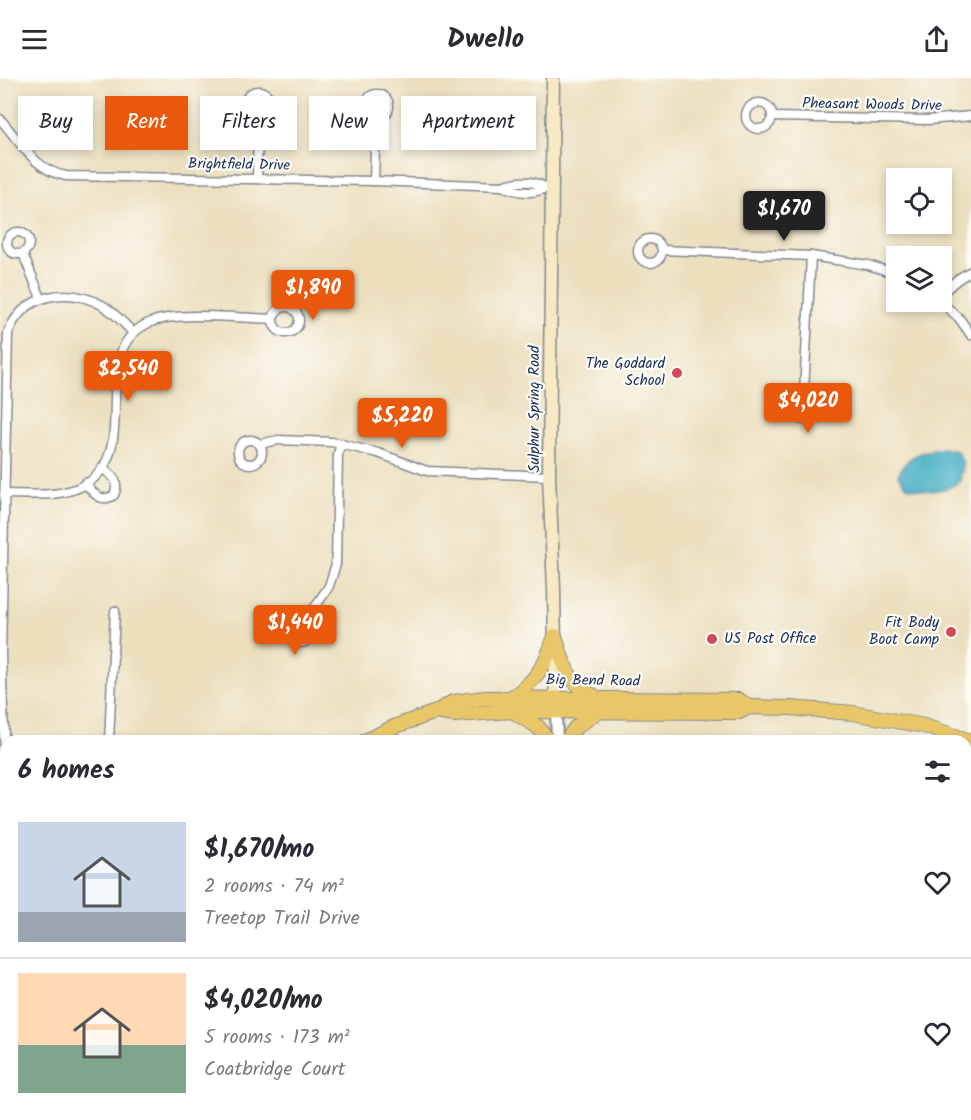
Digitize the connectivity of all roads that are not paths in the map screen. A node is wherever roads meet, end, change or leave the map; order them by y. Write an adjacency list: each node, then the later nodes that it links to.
1 (553, 78): 9 (main road, Sulphur Spring Road)
2 (971, 116): 3 (street, Pheasant Woods Drive)
3 (772, 117)
4 (0, 119): 7 (street, Brightfield Drive)
5 (257, 150): 7 (street)
6 (375, 150): 8 (street)
7 (257, 179): 8 (street, Brightfield Drive)
8 (374, 181): 9 (street, Brightfield Drive)
9 (548, 187): 26 (main road, Sulphur Spring Road)
10 (662, 250): 12 (street)
11 (23, 254): 16 (street)
12 (811, 256): 13 (street); 21 (street)
13 (886, 271)
14 (971, 271): 15 (street)
15 (952, 284)
16 (41, 298): 19 (street); 22 (street)
17 (952, 311): 20 (street)
18 (273, 319): 19 (street)
19 (133, 333): 25 (street)
20 (971, 335)
21 (804, 392)
22 (2, 428): 28 (street)
23 (341, 443): 24 (street); 26 (street); 30 (street)
24 (260, 444)
25 (102, 468): 27 (street); 27 (street)
26 (549, 476): 31 (main road, Sulphur Spring Road)
27 (86, 483): 28 (street)
28 (4, 494): 35 (street)
29 (115, 611): 36 (street)
30 (306, 621)
31 (555, 636): 32 (main road); 33 (main road, Sulphur Spring Road); 34 (main road)
32 (512, 704): 33 (main road, Big Bend Road); 37 (main road, Big Bend Road); 38 (main road)
33 (556, 704): 34 (main road, Big Bend Road); 39 (street, Sulphur Spring Road)
34 (598, 705): 40 (main road); 41 (main road, Big Bend Road)
35 (3, 735)
36 (109, 735)
37 (377, 735)
38 (544, 735)
39 (557, 735)
40 (570, 735)
41 (952, 735)

